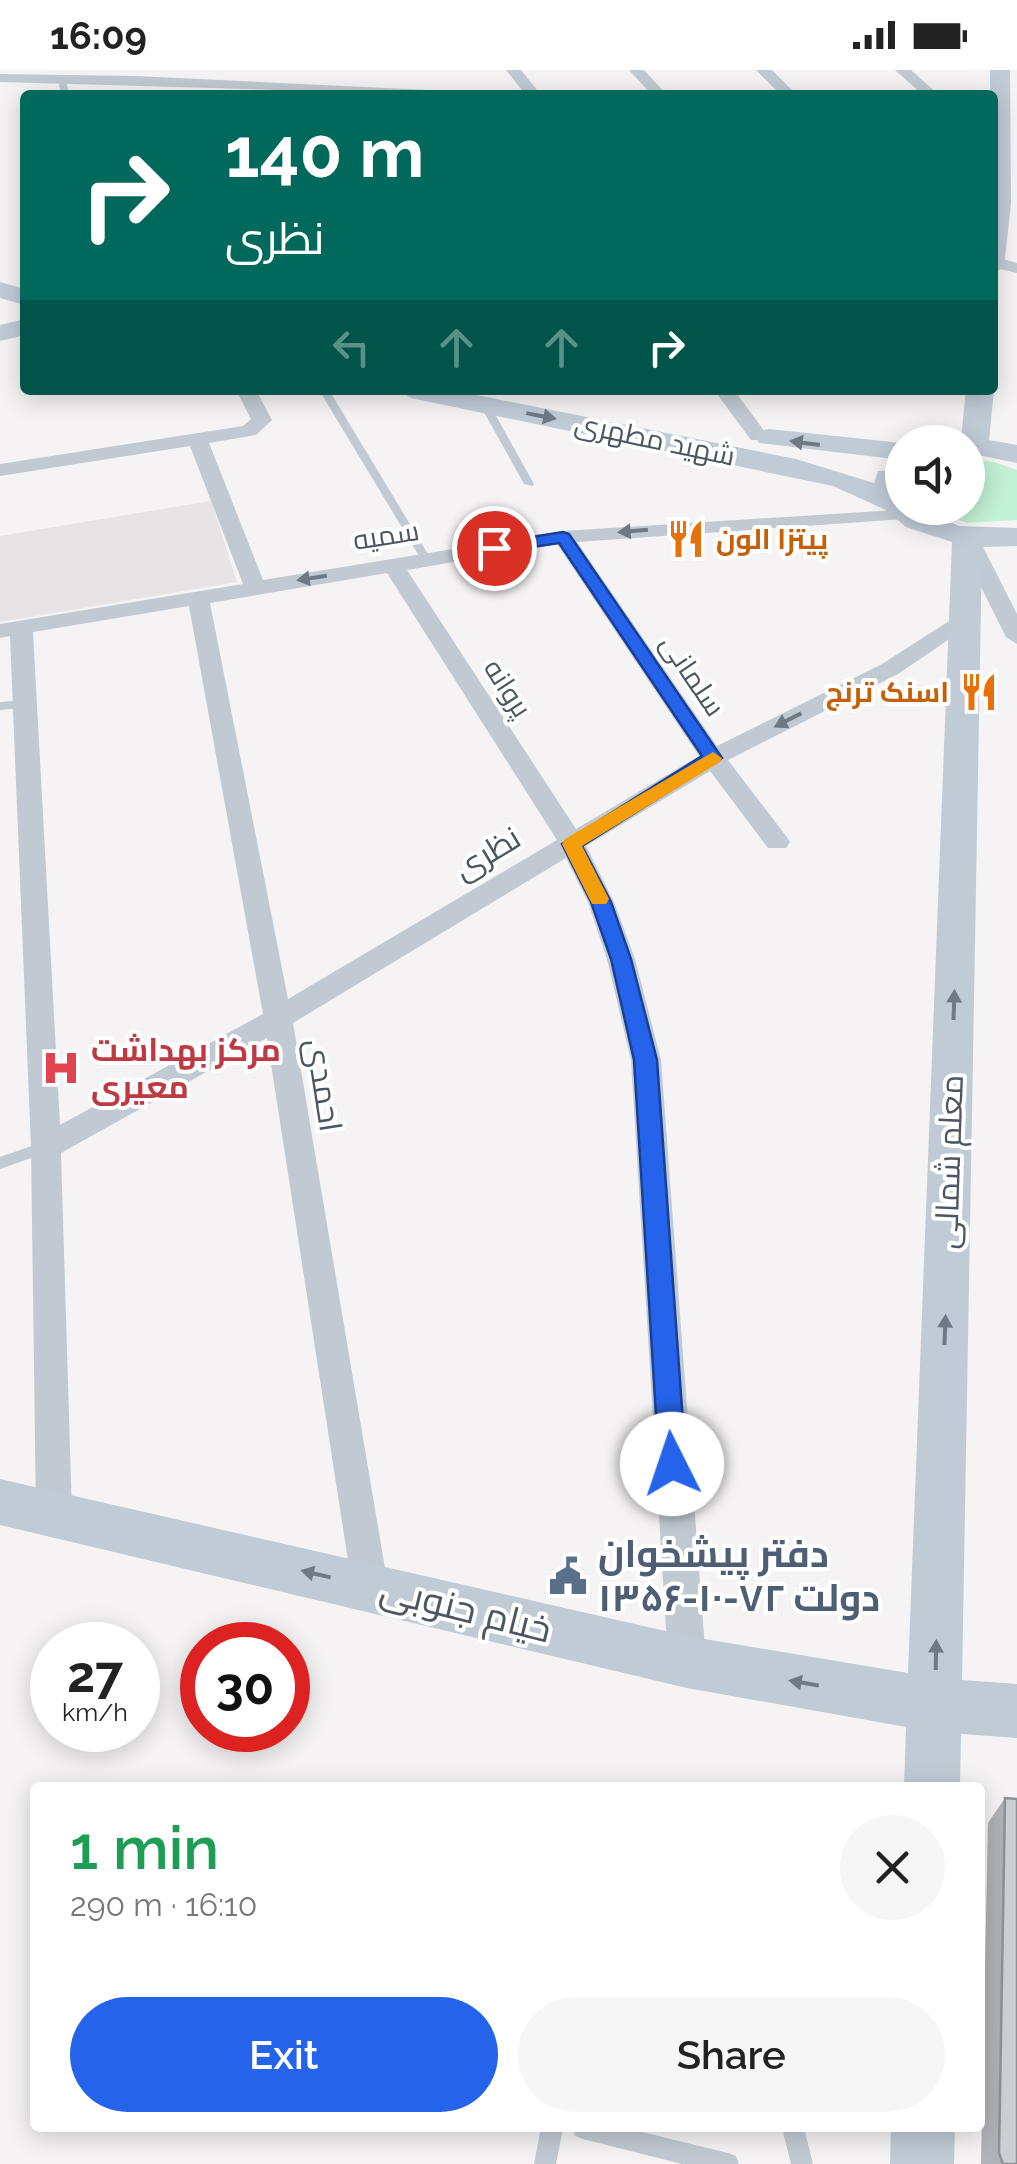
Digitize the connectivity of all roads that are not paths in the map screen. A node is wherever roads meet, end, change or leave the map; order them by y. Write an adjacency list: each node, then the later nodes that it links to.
1 (513, 70): 10 (street)
2 (636, 70): 11 (street)
3 (763, 70): 12 (street)
4 (902, 70): 13 (street)
5 (0, 78): 7 (street)
6 (261, 78): 8 (street); 9 (street)
7 (65, 81): 8 (street)
8 (175, 83)
9 (284, 90)
10 (530, 90)
11 (655, 90)
12 (785, 90)
13 (926, 90)
14 (1001, 90): 15 (main road)
15 (1004, 191): 16 (main road)
16 (998, 230)
17 (249, 395): 26 (street)
18 (327, 395): 38 (lane)
19 (438, 395): 23 (main road, شهید مطهری)
20 (559, 395): 25 (main road, شهید مطهری)
21 (728, 395): 25 (street)
22 (979, 395): 24 (main road)
23 (486, 404): 31 (lane); 32 (main road, شهید مطهری, one-way to 32)
24 (974, 425)
25 (758, 436): 28 (main road, شهید مطهری, one-way to 25)
26 (198, 440): 30 (street); 40 (street)
27 (985, 448): 29 (main road)
28 (885, 450)
29 (1017, 454)
30 (0, 470)
31 (529, 484)
32 (885, 501)
33 (885, 509): 36 (street, سمیه, one-way to 36)
34 (930, 525): 37 (main road, شهید مطهری)
35 (1017, 536): 37 (main road)
36 (563, 537): 38 (street, سمیه); 46 (street, سلمانی)
37 (967, 537): 42 (main road, معلم شمالی); 44 (street)
38 (426, 560): 39 (street, سمیه)
39 (394, 565): 40 (street, سمیه, one-way to 40); 48 (street, پروانه)
40 (255, 588): 41 (street, سمیه)
41 (198, 597): 43 (street, سمیه); 49 (street, احمدی)
42 (964, 621): 46 (street, نظری, one-way to 46); 56 (main road, معلم شمالی, one-way to 42)
43 (10, 629): 45 (street)
44 (1017, 637)
45 (13, 705): 50 (street)
46 (713, 758): 47 (street, سلمانی); 48 (street, نظری)
47 (778, 842)
48 (572, 844): 49 (street, نظری); 55 (street, پروانه)
49 (278, 1020): 50 (street, نظری); 54 (street, احمدی)
50 (46, 1147): 51 (lane); 53 (street)
51 (0, 1163)
52 (0, 1502): 53 (main road, خیام جنوبی)
53 (54, 1514): 54 (main road, خیام جنوبی, one-way to 53)
54 (370, 1586): 55 (main road, خیام جنوبی)
55 (687, 1662): 56 (main road, خیام جنوبی, one-way to 55)
56 (934, 1705): 57 (main road, خیام جنوبی); 58 (main road, معلم شمالی)
57 (1017, 1711)
58 (932, 1782)
59 (551, 2132): 63 (lane)
60 (600, 2132): 64 (lane)
61 (794, 2132): 65 (lane)
62 (923, 2132): 66 (main road)
63 (545, 2164)
64 (728, 2164)
65 (802, 2164)
66 (922, 2164)

